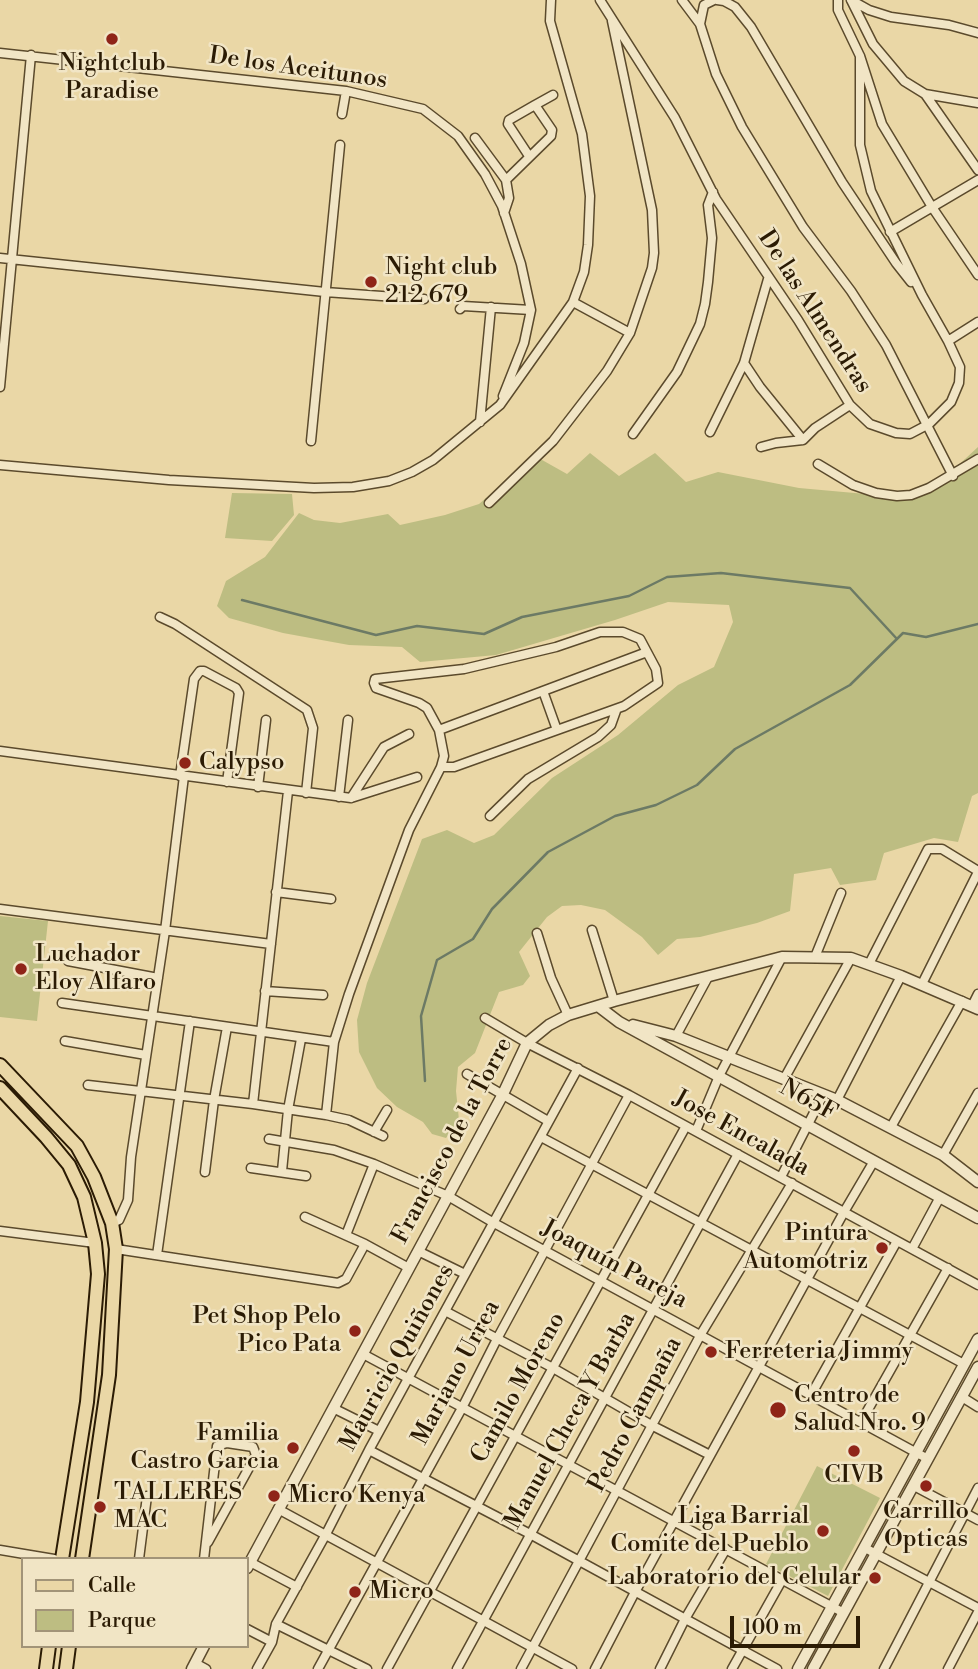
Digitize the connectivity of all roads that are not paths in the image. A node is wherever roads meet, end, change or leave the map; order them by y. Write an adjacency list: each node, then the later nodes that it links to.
1 (551, 0): 36 (street, De los Aceitunos)
2 (600, 0): 7 (street, De las Almendras)
3 (682, 0): 8 (street)
4 (715, 0): 8 (street); 34 (street)
5 (838, 0): 12 (street)
6 (851, 0): 9 (street); 14 (street)
7 (611, 15): 25 (street, De las Almendras); 41 (street)
8 (700, 24): 48 (street)
9 (978, 33)
10 (0, 53): 11 (street, De los Aceitunos)
11 (31, 55): 13 (street, De los Aceitunos); 30 (street)
12 (860, 56): 26 (street); 28 (street)
13 (346, 91): 18 (street); 27 (street, De los Aceitunos)
14 (925, 94): 16 (street); 22 (street)
15 (553, 95): 17 (street)
16 (978, 103)
17 (535, 105): 21 (street); 21 (street)
18 (342, 114)
19 (475, 138): 23 (street)
20 (340, 145): 33 (street)
21 (529, 156): 23 (street)
22 (978, 170)
23 (506, 180): 27 (street)
24 (978, 180): 26 (street)
25 (713, 192): 32 (street, De las Almendras); 50 (street)
26 (932, 206): 28 (street); 31 (street)
27 (504, 214): 39 (street, De los Aceitunos)
28 (890, 232): 34 (street)
29 (0, 258): 30 (street)
30 (12, 259): 33 (street); 44 (street)
31 (978, 275)
32 (768, 279): 43 (street); 46 (street, De las Almendras)
33 (325, 292): 35 (street); 52 (street)
34 (922, 295): 42 (street)
35 (424, 299)
36 (573, 302): 41 (street); 45 (street, De los Aceitunos)
37 (491, 307): 38 (street); 39 (street); 47 (street)
38 (460, 309)
39 (531, 310): 45 (street, De los Aceitunos)
40 (978, 322): 42 (street)
41 (630, 332): 58 (street)
42 (948, 341): 48 (street)
43 (744, 363): 49 (street); 51 (street)
44 (0, 387)
45 (500, 405): 47 (street, De los Aceitunos)
46 (850, 405): 48 (street, De las Almendras); 51 (street)
47 (480, 422): 56 (street, De los Aceitunos)
48 (929, 424): 57 (street)
49 (710, 432)
50 (633, 434)
51 (803, 440): 53 (street)
52 (312, 441)
53 (761, 447)
54 (978, 459): 57 (street)
55 (818, 464): 57 (street)
56 (0, 465)
57 (953, 476)
58 (489, 503)
59 (160, 617): 75 (street)
60 (647, 652): 61 (street); 62 (street); 65 (street)
61 (543, 691): 65 (street); 66 (street)
62 (616, 711): 66 (street); 78 (street)
63 (266, 720): 73 (street)
64 (348, 720): 76 (street)
65 (439, 730): 69 (street)
66 (556, 730): 69 (street)
67 (409, 734): 77 (street)
68 (0, 751): 70 (street)
69 (441, 767): 115 (street)
70 (182, 776): 72 (street); 72 (street); 85 (street)
71 (417, 777): 77 (street)
72 (227, 782): 73 (street)
73 (258, 787): 74 (street)
74 (288, 791): 75 (street); 80 (street)
75 (306, 793): 76 (street)
76 (339, 797): 77 (street)
77 (351, 798)
78 (490, 816)
79 (978, 871): 92 (street); 96 (street)
80 (276, 892): 82 (street); 87 (street)
81 (841, 893): 89 (street)
82 (331, 898)
83 (0, 909): 85 (street)
84 (592, 930): 100 (street)
85 (165, 931): 87 (street); 95 (street)
86 (537, 933): 106 (street)
87 (271, 944): 97 (street)
88 (782, 957): 89 (street, Francisco de la Torre); 94 (street, Francisco de la Torre); 118 (street)
89 (816, 957): 90 (street, Francisco de la Torre)
90 (851, 958): 92 (street, Francisco de la Torre); 123 (street)
91 (68, 961): 95 (street)
92 (869, 964): 93 (street, Francisco de la Torre)
93 (901, 976): 96 (street, Francisco de la Torre); 133 (street)
94 (708, 977): 100 (street, Francisco de la Torre); 112 (street)
95 (158, 978): 105 (street)
96 (922, 984): 101 (street, Francisco de la Torre)
97 (265, 991): 98 (street); 111 (street)
98 (323, 995)
99 (978, 995): 104 (street)
100 (614, 1001): 103 (street, Francisco de la Torre)
101 (962, 1001): 104 (street, Francisco de la Torre); 141 (street)
102 (62, 1003): 105 (street)
103 (598, 1006): 106 (street, Francisco de la Torre); 109 (street)
104 (976, 1007)
105 (152, 1016): 108 (street); 117 (street)
106 (568, 1016): 116 (street, Francisco de la Torre)
107 (485, 1018): 116 (street, Jose Encalada)
108 (190, 1021): 110 (street); 130 (street)
109 (619, 1022): 112 (street); 122 (street, N65F)
110 (227, 1027): 111 (street); 132 (street)
111 (260, 1033): 113 (street); 134 (street)
112 (676, 1036): 118 (street)
113 (301, 1039): 115 (street); 135 (street)
114 (65, 1041): 117 (street)
115 (334, 1042): 137 (street)
116 (527, 1043): 120 (street, Jose Encalada); 131 (street, Francisco de la Torre)
117 (146, 1055): 126 (street)
118 (728, 1059): 122 (street); 123 (street)
119 (0, 1065): 167 (main road)
120 (578, 1068): 128 (street, Jose Encalada); 138 (street, Mauricio Quiñones)
121 (467, 1074): 131 (street)
122 (719, 1076): 139 (street, N65F); 142 (street)
123 (784, 1079): 129 (street)
124 (88, 1085): 126 (street)
125 (0, 1088): 172 (main road)
126 (140, 1093): 130 (street); 167 (street)
127 (978, 1093): 149 (street)
128 (629, 1095): 140 (street, Jose Encalada); 152 (street, Mariano Urrea)
129 (823, 1095): 133 (street); 139 (street)
130 (178, 1096): 132 (street); 179 (street)
131 (502, 1096): 138 (street); 161 (street, Francisco de la Torre)
132 (214, 1100): 134 (street); 155 (street)
133 (837, 1100): 141 (street)
134 (253, 1104): 135 (street)
135 (288, 1110): 137 (street); 147 (street)
136 (387, 1110): 143 (street)
137 (326, 1115): 143 (street)
138 (548, 1121): 145 (street, Mauricio Quiñones)
139 (808, 1125): 150 (street, N65F); 157 (street)
140 (686, 1126): 142 (street, Jose Encalada); 160 (street, Camilo Moreno)
141 (891, 1126): 149 (street)
142 (696, 1131): 148 (street, Jose Encalada)
143 (374, 1132): 144 (street)
144 (383, 1136)
145 (541, 1136): 152 (street); 168 (street, Mauricio Quiñones)
146 (269, 1139): 147 (street, Joaquín Pareja)
147 (285, 1140): 151 (street, Joaquín Pareja); 154 (street)
148 (738, 1154): 157 (street, Jose Encalada); 166 (street, Manuel Checa Y Barba)
149 (943, 1155): 158 (street)
150 (874, 1161): 162 (street, N65F); 163 (street)
151 (374, 1164): 161 (street, Joaquín Pareja); 170 (street)
152 (592, 1164): 160 (street); 176 (street, Mariano Urrea)
153 (251, 1168): 154 (street)
154 (282, 1171): 156 (street)
155 (205, 1172)
156 (306, 1176)
157 (781, 1177): 159 (street, Jose Encalada)
158 (978, 1182)
159 (792, 1183): 163 (street, Jose Encalada); 177 (street, Pedro Campaña)
160 (648, 1194): 166 (street); 184 (street, Camilo Moreno)
161 (448, 1196): 168 (street, Joaquín Pareja); 178 (street, Francisco de la Torre)
162 (940, 1197): 165 (street, N65F); 174 (street)
163 (844, 1212): 171 (street, Jose Encalada); 183 (street)
164 (305, 1217): 170 (street)
165 (978, 1218)
166 (702, 1222): 177 (street); 187 (street, Manuel Checa Y Barba)
167 (113, 1223): 175 (main road)
168 (494, 1223): 176 (street, Joaquín Pareja); 182 (street, Mauricio Quiñones)
169 (0, 1231): 172 (street)
170 (346, 1235): 173 (street)
171 (897, 1241): 174 (street, Jose Encalada); 186 (street)
172 (95, 1243): 232 (main road)
173 (366, 1244): 179 (street); 180 (street)
174 (912, 1249): 181 (street, Jose Encalada)
175 (116, 1250): 179 (street); 233 (main road)
176 (546, 1250): 184 (street, Joaquín Pareja); 191 (street, Mariano Urrea)
177 (753, 1250): 183 (street); 189 (street, Pedro Campaña)
178 (418, 1251): 180 (street, Francisco de la Torre); 182 (street)
179 (157, 1255)
180 (409, 1268): 193 (street, Francisco de la Torre)
181 (948, 1268): 185 (street, Jose Encalada); 190 (street)
182 (465, 1275): 188 (street, Mauricio Quiñones)
183 (807, 1279): 186 (street); 196 (street)
184 (601, 1280): 187 (street, Joaquín Pareja); 195 (street, Camilo Moreno)
185 (978, 1285)
186 (860, 1308): 190 (street); 199 (street)
187 (655, 1309): 189 (street, Joaquín Pareja); 200 (street, Manuel Checa Y Barba)
188 (445, 1311): 191 (street); 198 (street, Mauricio Quiñones)
189 (701, 1334): 196 (street, Joaquín Pareja); 206 (street, Pedro Campaña)
190 (910, 1334): 194 (street); 205 (street)
191 (497, 1339): 195 (street); 204 (street, Mariano Urrea)
192 (978, 1339): 194 (street)
193 (363, 1354): 198 (street); 203 (street, Francisco de la Torre)
194 (964, 1364): 210 (street)
195 (553, 1367): 200 (street); 208 (street, Camilo Moreno)
196 (759, 1367): 199 (street, Joaquín Pareja); 211 (street)
197 (978, 1367): 201 (street)
198 (409, 1378): 204 (street); 207 (street, Mauricio Quiñones)
199 (811, 1395): 205 (street, Joaquín Pareja)
200 (606, 1397): 206 (street); 213 (street, Manuel Checa Y Barba)
201 (962, 1397): 202 (street); 212 (street)
202 (978, 1407)
203 (333, 1408): 207 (street); 220 (street, Francisco de la Torre)
204 (462, 1408): 208 (street); 214 (street, Mariano Urrea)
205 (861, 1422): 210 (street, Joaquín Pareja)
206 (653, 1426): 211 (street); 217 (street, Pedro Campaña)
207 (379, 1431): 209 (street, Mauricio Quiñones)
208 (515, 1436): 213 (street); 219 (street, Camilo Moreno)
209 (369, 1450): 214 (street); 224 (street, Mauricio Quiñones)
210 (916, 1453): 212 (street, Joaquín Pareja); 227 (street)
211 (710, 1455): 223 (street)
212 (928, 1459): 215 (street)
213 (570, 1465): 217 (street); 225 (street, Manuel Checa Y Barba)
214 (423, 1477): 219 (street); 237 (street, Mariano Urrea)
215 (914, 1486): 221 (street); 230 (street)
216 (978, 1488): 221 (street)
217 (618, 1491): 223 (street); 236 (street, Pedro Campaña)
218 (147, 1496): 234 (street)
219 (477, 1506): 225 (street); 242 (street, Camilo Moreno)
220 (278, 1509): 224 (street); 238 (street, Francisco de la Torre)
221 (965, 1513): 222 (street); 240 (street)
222 (978, 1520)
223 (674, 1521): 228 (street); 243 (street)
224 (326, 1534): 237 (street); 241 (street, Mauricio Quiñones)
225 (530, 1534): 236 (street); 248 (street, Manuel Checa Y Barba)
226 (208, 1542): 226 (street); 235 (street)
227 (865, 1548): 230 (street); 244 (street)
228 (726, 1549): 239 (street); 247 (street)
229 (0, 1550): 231 (street)
230 (877, 1554): 240 (street); 246 (street)
231 (42, 1557)
232 (62, 1557)
233 (82, 1557)
234 (139, 1557)
235 (204, 1557)
236 (580, 1561): 243 (street); 255 (street, Pedro Campaña)
237 (375, 1562): 242 (street); 256 (street, Mariano Urrea)
238 (248, 1565): 241 (street)
239 (782, 1580): 244 (street); 257 (street)
240 (929, 1583): 245 (street); 275 (street)
241 (297, 1587): 249 (street, Mauricio Quiñones)
242 (429, 1591): 248 (street); 265 (street, Camilo Moreno)
243 (635, 1592): 247 (street); 269 (street)
244 (833, 1607): 246 (street); 273 (street)
245 (978, 1610): 276 (street)
246 (844, 1613): 274 (street)
247 (685, 1619): 257 (street); 270 (street)
248 (483, 1620): 255 (street); 266 (street, Manuel Checa Y Barba)
249 (276, 1624): 251 (street, Mauricio Quiñones); 256 (street)
250 (248, 1630): 251 (street)
251 (272, 1642): 262 (street, Mauricio Quiñones)
252 (50, 1648): 259 (main road)
253 (69, 1648): 260 (main road)
254 (203, 1648): 258 (street)
255 (533, 1648): 267 (street, Pedro Campaña); 268 (street)
256 (329, 1649): 263 (street, Mariano Urrea); 264 (street)
257 (742, 1650): 271 (street); 272 (street)
258 (194, 1666): 261 (street)
259 (46, 1669)
260 (66, 1669)
261 (206, 1669)
262 (257, 1669)
263 (318, 1669)
264 (367, 1669)
265 (387, 1669)
266 (457, 1669)
267 (521, 1669)
268 (572, 1669)
269 (595, 1669)
270 (660, 1669)
271 (732, 1669)
272 (777, 1669)
273 (799, 1669)
274 (813, 1669)
275 (884, 1669)
276 (948, 1669)

